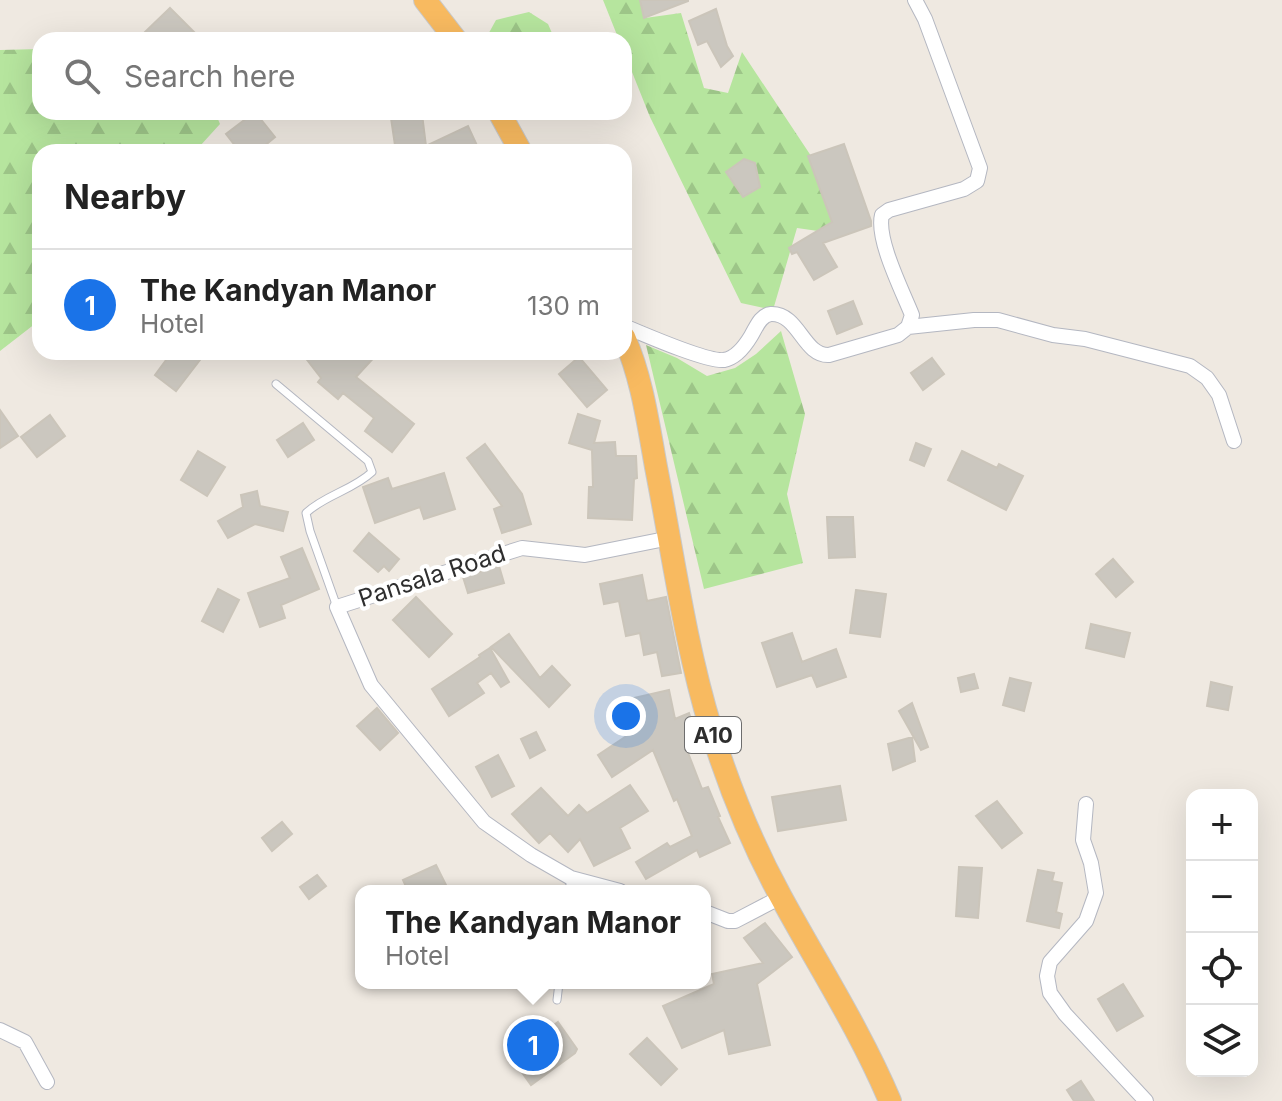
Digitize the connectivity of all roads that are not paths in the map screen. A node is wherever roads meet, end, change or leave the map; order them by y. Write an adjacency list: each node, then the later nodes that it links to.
1 (425, 0): 3 (highway)
2 (915, 0): 6 (street)
3 (450, 32)
4 (503, 120): 5 (highway)
5 (517, 144)
6 (908, 327): 7 (street); 10 (street)
7 (632, 329)
8 (632, 356): 11 (highway, A10)
9 (276, 384): 12 (lane)
10 (1234, 441)
11 (670, 538): 12 (street, Pansala Road); 15 (highway, A10)
12 (337, 607): 14 (street)
13 (1086, 804): 22 (street)
14 (570, 885)
15 (781, 897): 16 (street); 21 (highway, A10)
16 (711, 914)
17 (558, 989): 18 (lane)
18 (557, 1000)
19 (0, 1030): 20 (street)
20 (47, 1082)
21 (890, 1101)
22 (1146, 1101)

